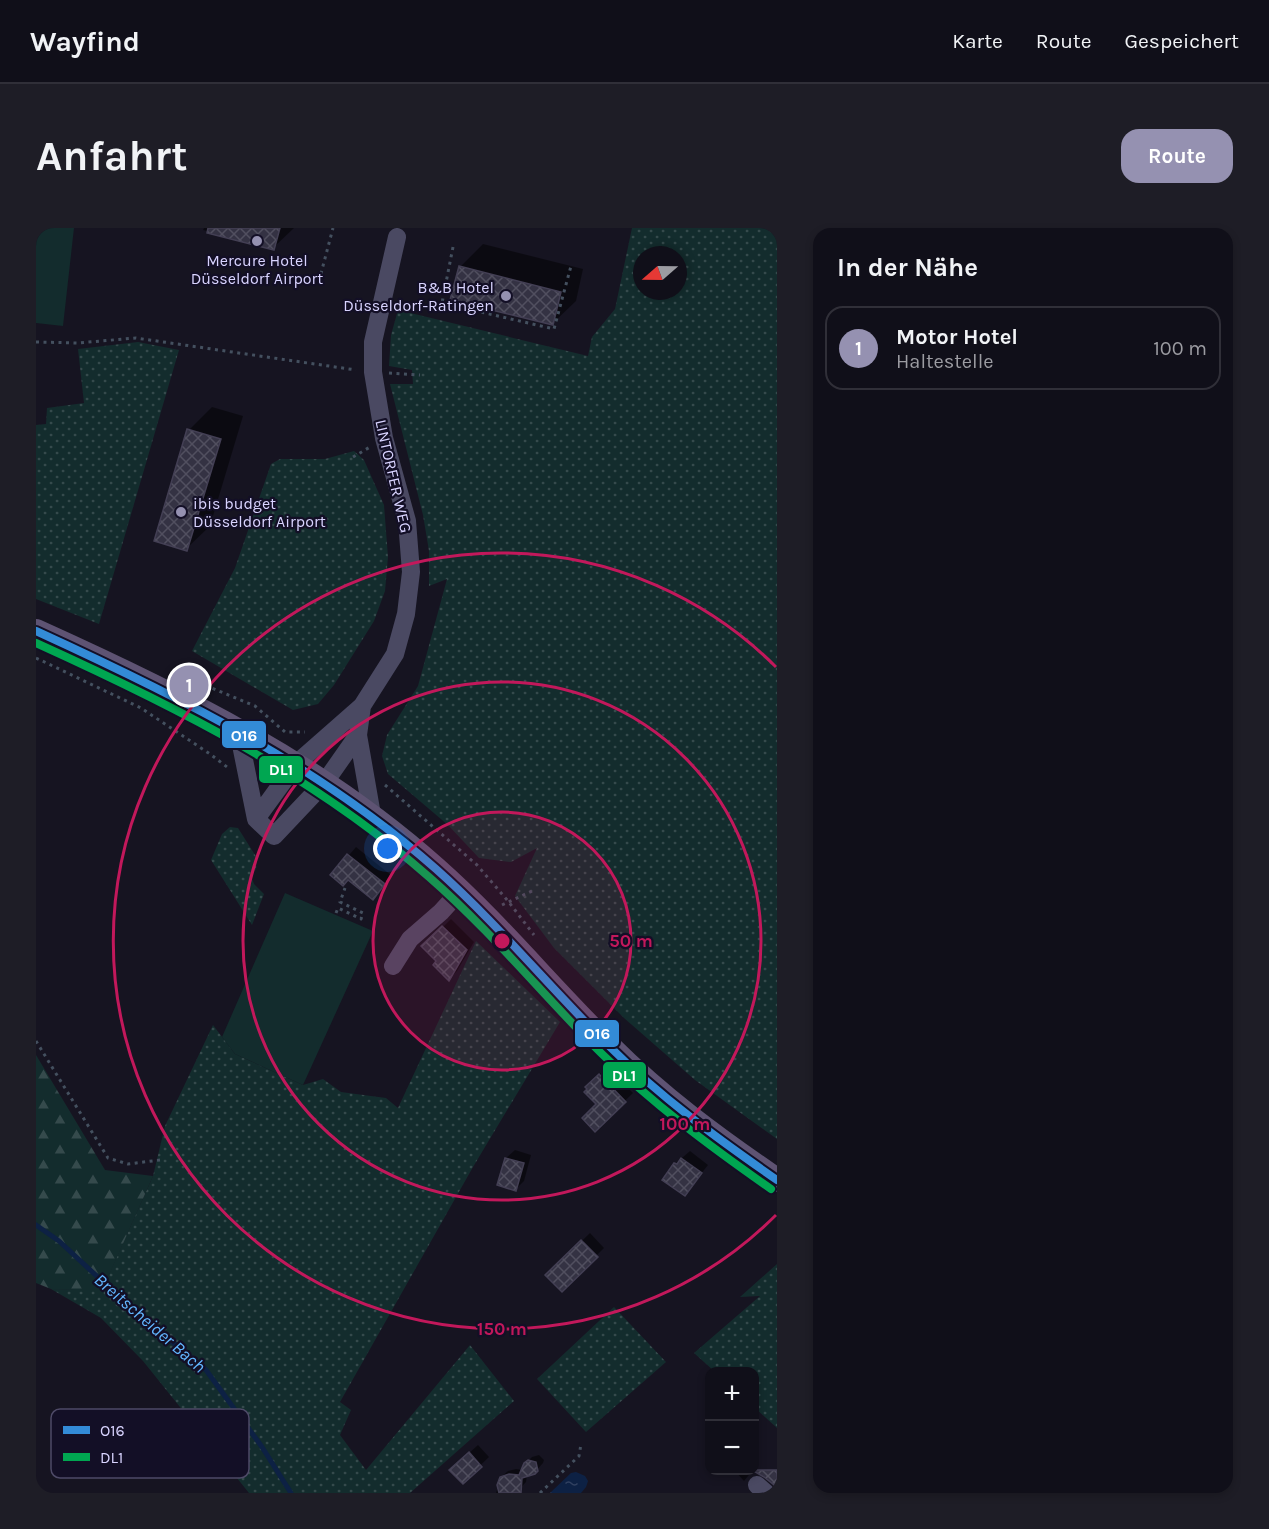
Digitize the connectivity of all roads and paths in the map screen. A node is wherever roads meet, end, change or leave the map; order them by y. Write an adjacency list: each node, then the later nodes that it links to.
1 (333, 228): 5 (path)
2 (397, 237): 7 (street, LINTORFER WEG)
3 (453, 247): 4 (path)
4 (571, 266)
5 (319, 281)
6 (36, 342): 7 (path)
7 (373, 372): 8 (path); 11 (street, LINTORFER WEG)
8 (420, 375)
9 (36, 631): 12 (main road)
10 (36, 658): 15 (path)
11 (362, 706): 13 (street, LINTORFER WEG); 14 (street, LINTORFER WEG)
12 (238, 730): 14 (main road); 18 (street)
13 (358, 735): 16 (street, LINTORFER WEG); 17 (street, LINTORFER WEG)
14 (296, 764): 16 (main road); 18 (street, LINTORFER WEG)
15 (228, 768)
16 (325, 782): 17 (main road); 18 (street, LINTORFER WEG)
17 (372, 815): 20 (main road)
18 (256, 819)
19 (345, 888): 22 (path)
20 (460, 891): 23 (main road); 24 (street)
21 (532, 891): 23 (path)
22 (336, 913)
23 (486, 916): 27 (main road)
24 (393, 966)
25 (36, 1041): 26 (path)
26 (160, 1160)
27 (777, 1180)
28 (581, 1444): 29 (path)
29 (540, 1493)

